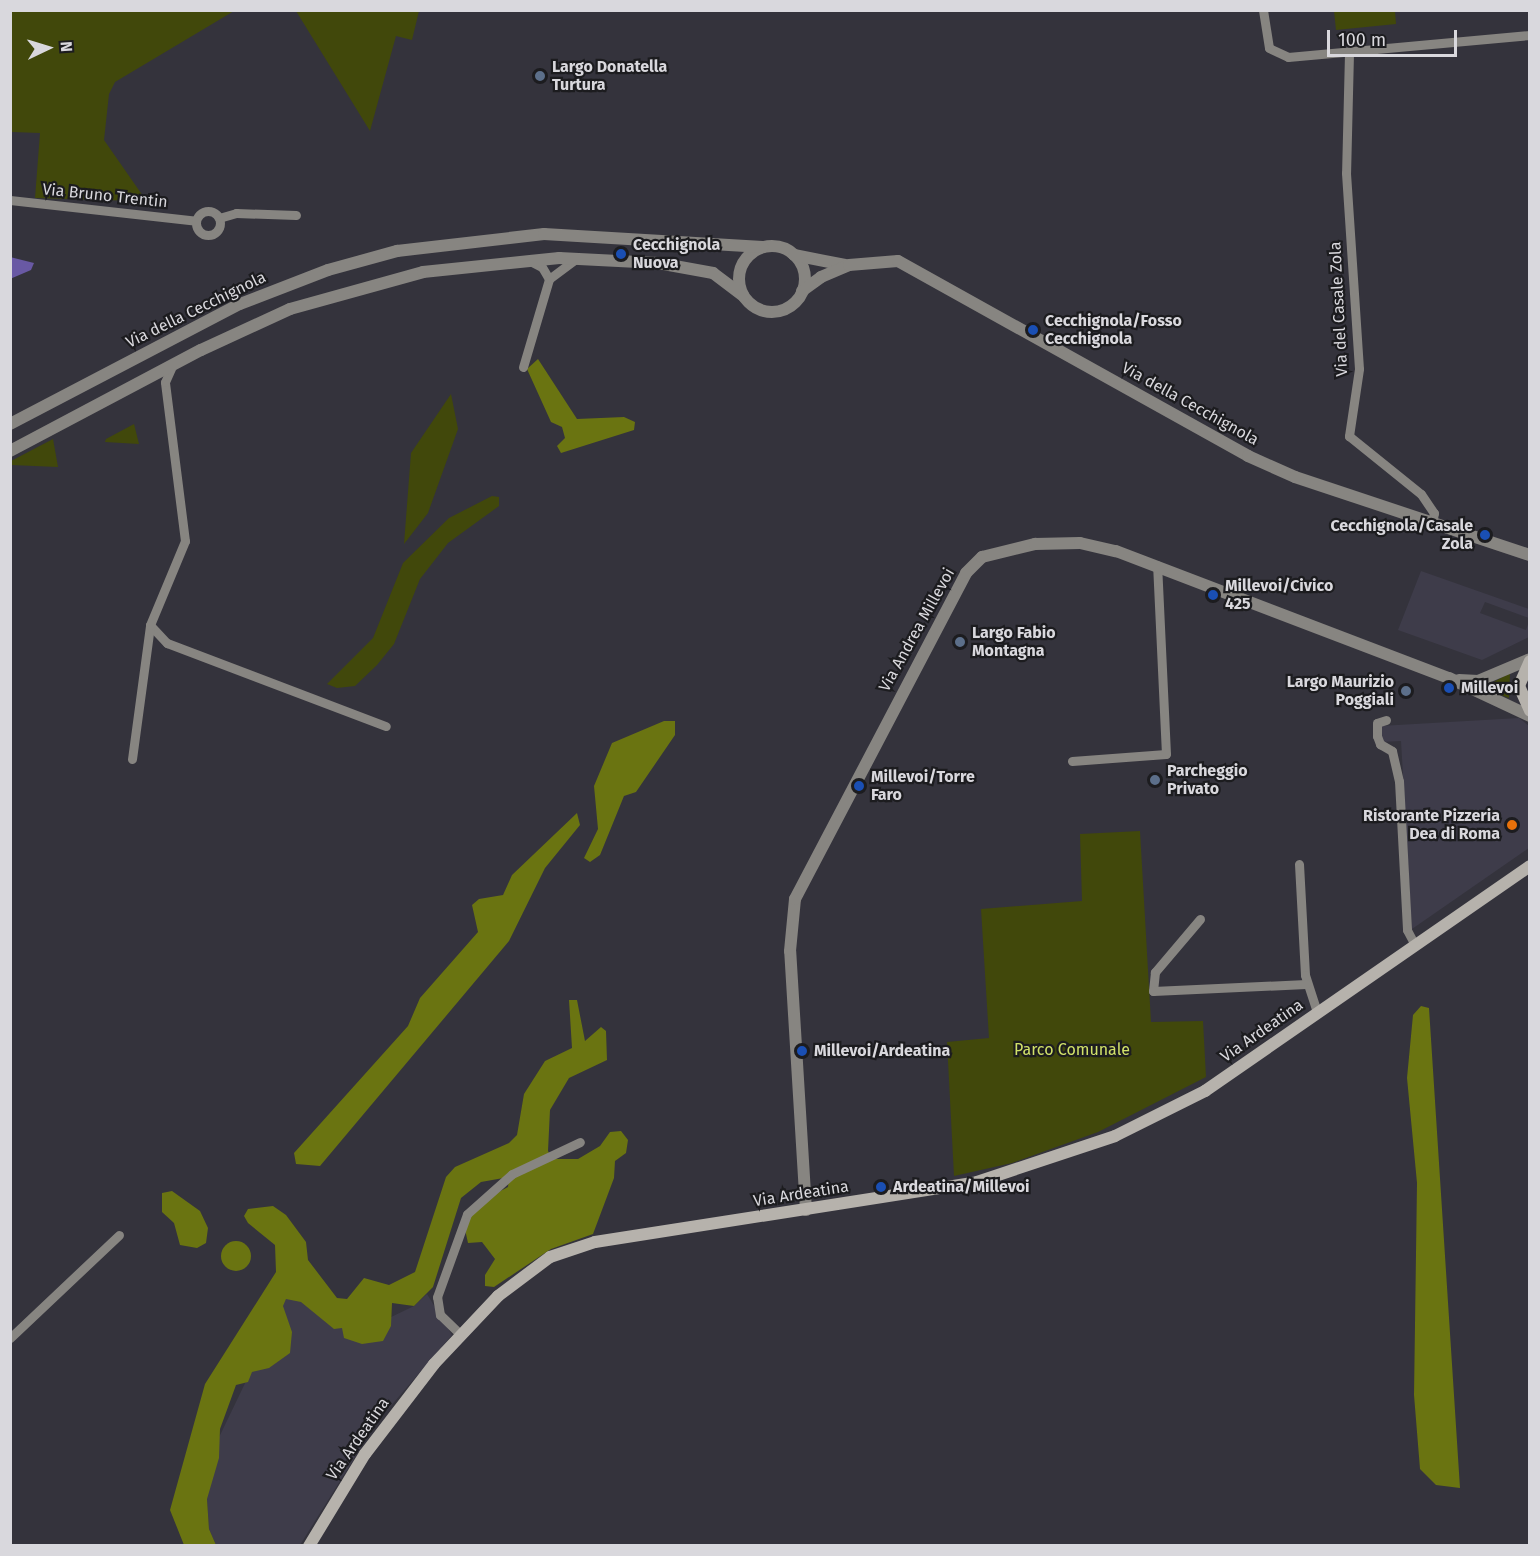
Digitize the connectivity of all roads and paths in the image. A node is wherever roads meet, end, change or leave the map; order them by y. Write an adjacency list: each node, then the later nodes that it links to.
1 (1263, 10): 3 (street)
2 (1530, 35): 3 (street)
3 (1350, 53): 22 (street, Via del Casale Zola)
4 (10, 200): 7 (street, Via Bruno Trentin)
5 (296, 215): 6 (street, Via Bruno Trentin)
6 (219, 218): 7 (street, Via Bruno Trentin); 7 (street, Via Bruno Trentin)
7 (196, 221)
8 (763, 247): 9 (street); 15 (street); 20 (street, Via della Cecchignola)
9 (794, 255): 12 (street, Via della Cecchignola); 14 (street)
10 (577, 258): 11 (street); 13 (street); 15 (street)
11 (526, 260): 13 (street); 16 (street)
12 (849, 265): 14 (street, Via della Cecchignola); 22 (street, Via della Cecchignola)
13 (549, 279): 17 (street)
14 (802, 291): 15 (street)
15 (743, 296)
16 (173, 365): 18 (street); 19 (street)
17 (523, 367)
18 (144, 381): 19 (street); 21 (street)
19 (168, 402): 25 (street)
20 (10, 424)
21 (10, 451)
22 (1432, 523): 23 (street, Via della Cecchignola)
23 (1530, 555)
24 (1157, 565): 27 (street, Via Andrea Millevoi); 33 (street); 41 (street, Via Andrea Millevoi)
25 (150, 625): 31 (street); 32 (street)
26 (1530, 660): 27 (street); 28 (main road)
27 (1449, 678): 29 (street, Via Andrea Millevoi)
28 (1530, 711)
29 (1530, 716)
30 (1386, 720): 37 (street)
31 (386, 726)
32 (132, 759)
33 (1072, 761)
34 (1299, 864): 38 (street)
35 (1530, 866): 37 (main road, Via Ardeatina)
36 (1200, 919): 38 (street)
37 (1415, 945): 39 (main road, Via Ardeatina)
38 (1306, 984): 39 (street)
39 (1317, 1013): 41 (main road, Via Ardeatina)
40 (580, 1142): 43 (street)
41 (806, 1210): 43 (main road, Via Ardeatina)
42 (119, 1235): 44 (street)
43 (460, 1334): 45 (main road, Via Ardeatina)
44 (10, 1338)
45 (309, 1545)

